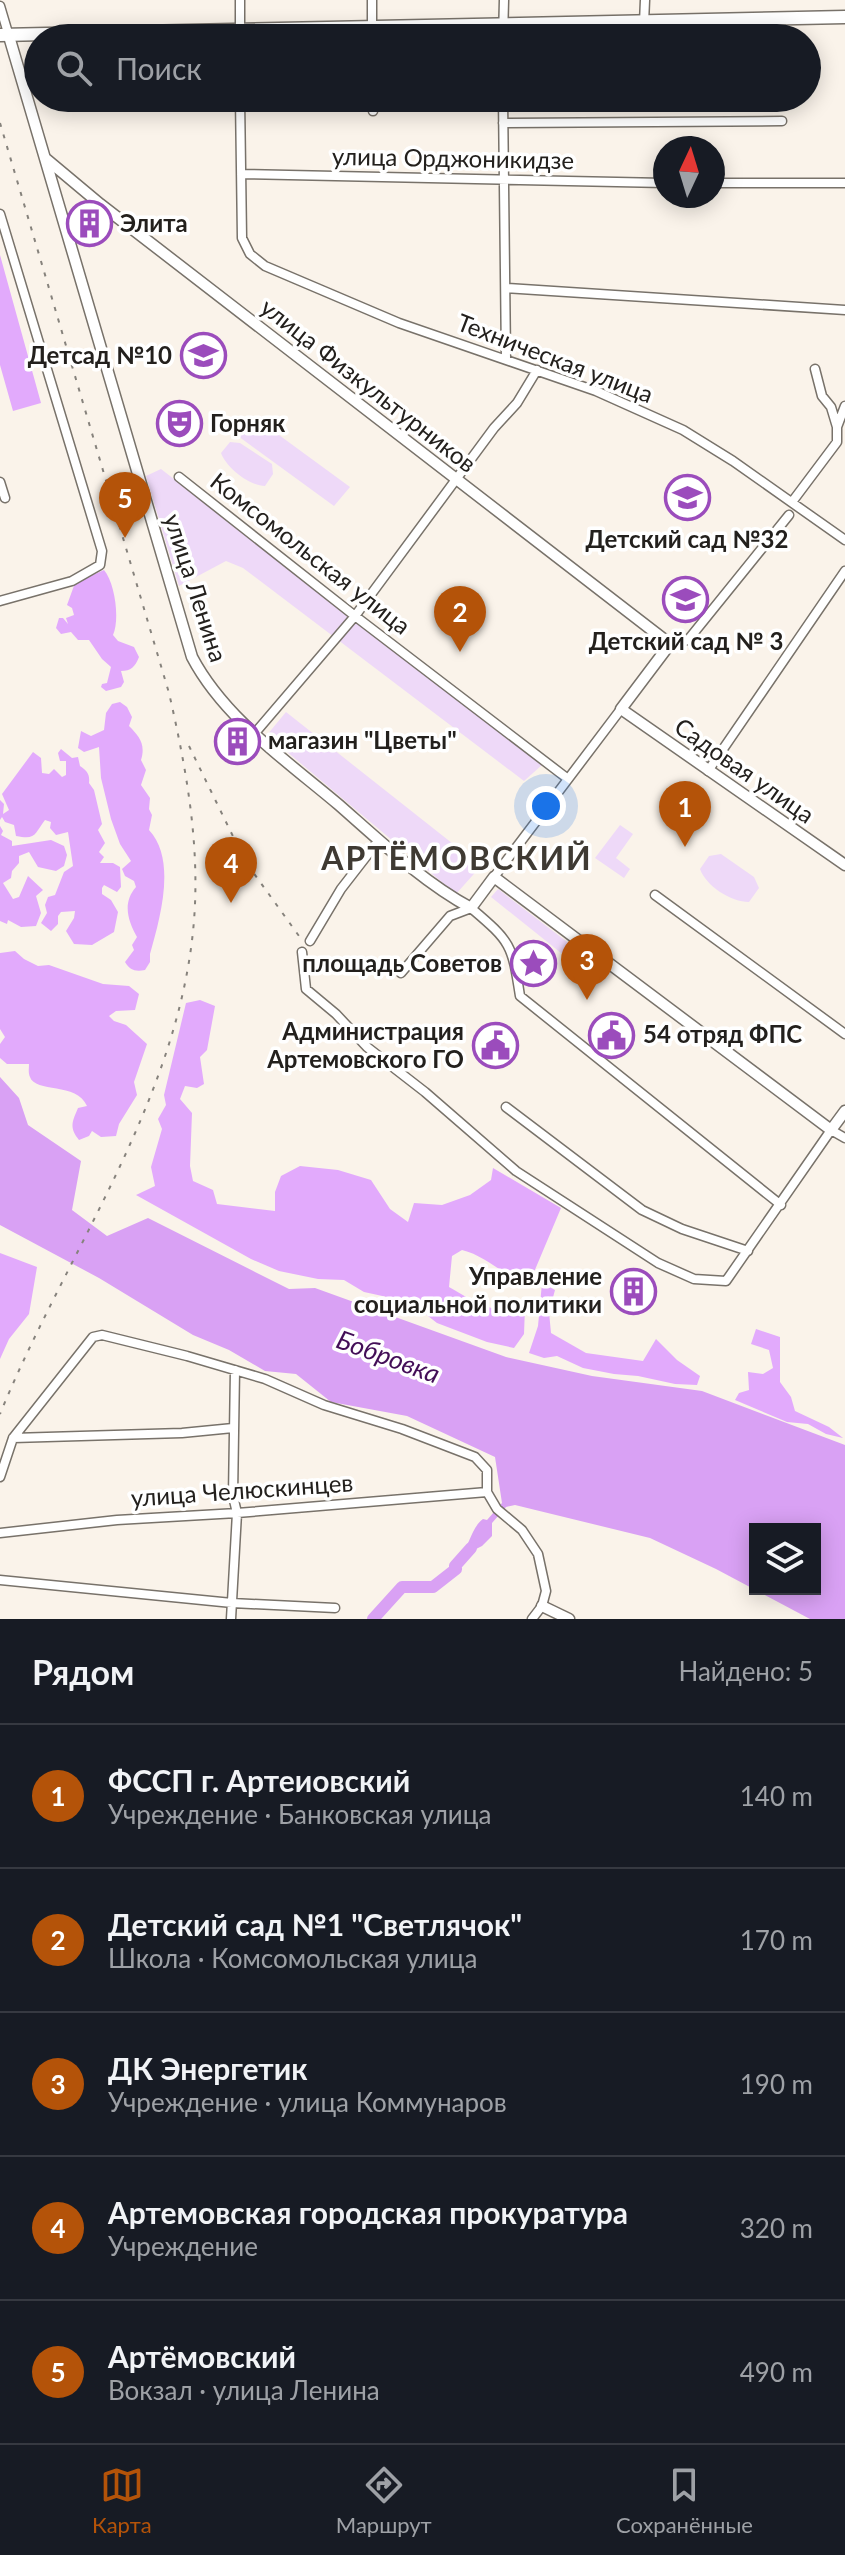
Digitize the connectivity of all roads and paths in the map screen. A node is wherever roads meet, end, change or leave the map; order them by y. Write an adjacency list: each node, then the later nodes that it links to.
1 (240, 0): 8 (street)
2 (372, 0): 9 (street)
3 (504, 0): 10 (street)
4 (645, 0): 7 (street)
5 (0, 6): 12 (street)
6 (845, 17): 7 (main road)
7 (644, 23): 11 (main road)
8 (240, 24)
9 (372, 24)
10 (503, 24)
11 (628, 24)
12 (4, 34): 13 (street, улица Ленина)
13 (24, 96)
14 (29, 112): 19 (street, улица Ленина)
15 (240, 112): 20 (street)
16 (503, 112): 18 (street)
17 (782, 121): 18 (street)
18 (503, 123): 21 (street)
19 (44, 157): 35 (street, улица Физкультурников); 46 (street, улица Ленина)
20 (241, 174): 21 (street, улица Орджоникидзе); 28 (street, Техническая улица)
21 (503, 179): 22 (street, улица Орджоникидзе); 26 (street)
22 (653, 183)
23 (725, 183): 24 (street)
24 (845, 183)
25 (0, 214): 42 (street)
26 (506, 288): 27 (street); 28 (street)
27 (845, 310)
28 (506, 359): 30 (street, Техническая улица)
29 (815, 369): 32 (street)
30 (537, 370): 35 (street); 38 (street, Техническая улица)
31 (845, 406): 32 (street)
32 (837, 427): 33 (street)
33 (841, 438): 38 (street)
34 (179, 477): 43 (street, Комсомольская улица)
35 (456, 480): 43 (street); 44 (street, улица Физкультурников)
36 (0, 482): 37 (street)
37 (5, 498)
38 (792, 502): 40 (street, Техническая улица)
39 (789, 515): 44 (street)
40 (845, 540)
41 (845, 571): 47 (street)
42 (0, 601)
43 (355, 616): 46 (street); 48 (street, Комсомольская улица)
44 (670, 644): 45 (street)
45 (621, 709): 47 (street, Садовая улица); 48 (street)
46 (255, 733): 49 (street, улица Ленина)
47 (708, 771): 50 (street, Садовая улица)
48 (568, 779): 51 (street)
49 (379, 840): 53 (street, улица Ленина); 54 (street)
50 (845, 865)
51 (494, 877): 53 (street); 60 (street)
52 (655, 895): 57 (street)
53 (471, 908): 56 (street); 62 (street)
54 (310, 941)
55 (302, 952): 63 (street)
56 (401, 973)
57 (845, 1034)
58 (506, 1107): 63 (street)
59 (845, 1111): 60 (street)
60 (831, 1130): 61 (street); 62 (street)
61 (845, 1138)
62 (781, 1205): 63 (street)
63 (748, 1251)
64 (235, 1370): 65 (street); 66 (street); 68 (street)
65 (233, 1428): 66 (street); 69 (street)
66 (13, 1438): 67 (street)
67 (0, 1477)
68 (487, 1492): 69 (street, улица Челюскинцев); 73 (street)
69 (237, 1513): 70 (street, улица Челюскинцев); 72 (street)
70 (0, 1533)
71 (0, 1580): 72 (street)
72 (232, 1603): 74 (street); 75 (street)
73 (542, 1606): 76 (street); 77 (street)
74 (335, 1608)
75 (231, 1619)
76 (532, 1619)
77 (569, 1619)

